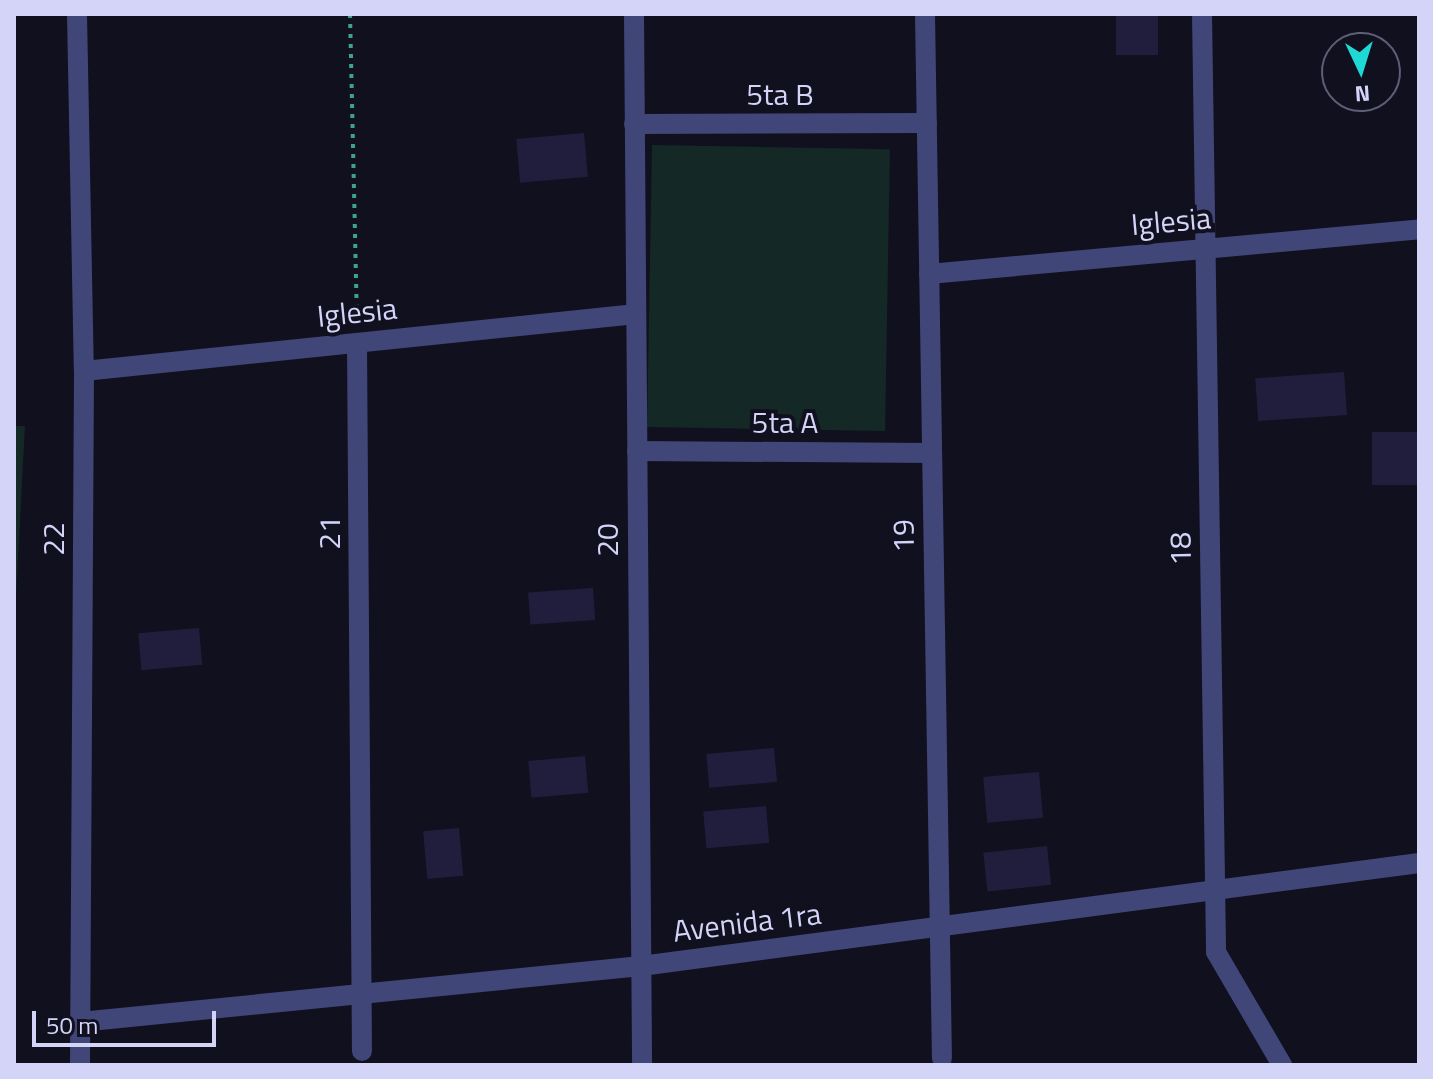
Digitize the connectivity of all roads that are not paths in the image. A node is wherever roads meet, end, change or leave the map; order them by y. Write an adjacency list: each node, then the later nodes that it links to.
1 (77, 14): 12 (street, 22)
2 (634, 14): 6 (street, 20)
3 (925, 14): 5 (street, 19)
4 (1202, 14): 8 (street, 18)
5 (927, 123): 6 (street, 5ta B); 9 (street, 19)
6 (634, 124): 10 (street, 20)
7 (1419, 229): 8 (street, Iglesia)
8 (1206, 248): 9 (street, Iglesia); 16 (street, 18)
9 (929, 274): 14 (street, 19)
10 (636, 314): 11 (street, Iglesia); 13 (street, 20)
11 (357, 343): 12 (street, Iglesia); 19 (street, 21)
12 (84, 371): 20 (street, 22)
13 (637, 451): 14 (street, 5ta A); 18 (street, 20)
14 (932, 453): 17 (street, 19)
15 (1419, 863): 16 (street, Avenida 1ra)
16 (1215, 893): 17 (street, Avenida 1ra); 25 (street, 18)
17 (940, 927): 18 (street, Avenida 1ra); 22 (street, 19)
18 (641, 966): 19 (street, Avenida 1ra); 24 (street, 20)
19 (362, 995): 20 (street, Avenida 1ra); 21 (street, 21)
20 (80, 1022): 23 (street, 22)
21 (362, 1051)
22 (942, 1058)
23 (80, 1065)
24 (642, 1065)
25 (1282, 1065)

